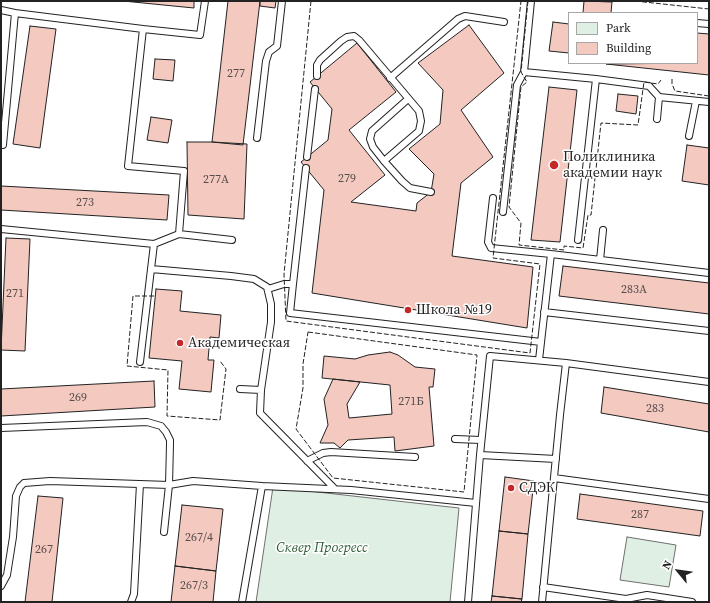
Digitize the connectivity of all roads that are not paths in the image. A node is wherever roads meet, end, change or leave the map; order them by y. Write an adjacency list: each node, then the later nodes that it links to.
1 (205, 1): 9 (lane)
2 (282, 1): 21 (lane)
3 (531, 1): 10 (lane)
4 (1, 10): 5 (lane)
5 (15, 13): 9 (lane); 22 (lane)
6 (504, 22): 12 (lane)
7 (698, 23): 8 (lane)
8 (709, 24)
9 (143, 29): 31 (lane)
10 (524, 72): 13 (lane); 28 (lane)
11 (317, 76): 12 (lane)
12 (390, 78): 16 (lane)
13 (596, 79): 15 (lane); 33 (lane)
14 (315, 89): 23 (lane)
15 (659, 97): 17 (lane); 19 (lane)
16 (408, 99): 24 (lane); 24 (lane)
17 (696, 101): 18 (lane); 20 (lane)
18 (709, 102)
19 (656, 119)
20 (689, 136)
21 (257, 138)
22 (1, 145)
23 (307, 157)
24 (384, 161): 26 (lane)
25 (306, 168): 39 (lane)
26 (431, 192)
27 (493, 198): 35 (lane)
28 (503, 212)
29 (1, 229): 34 (lane)
30 (603, 230): 36 (lane)
31 (179, 234): 32 (lane); 34 (lane)
32 (232, 240)
33 (578, 240)
34 (154, 244): 37 (lane)
35 (551, 254): 36 (lane); 41 (lane)
36 (600, 260): 38 (lane)
37 (151, 269): 40 (lane); 45 (lane)
38 (709, 273)
39 (293, 284): 40 (lane); 43 (lane)
40 (268, 289): 49 (lane)
41 (544, 312): 42 (lane); 43 (lane)
42 (709, 331)
43 (541, 342): 44 (lane)
44 (539, 360): 46 (lane); 52 (lane)
45 (140, 362)
46 (566, 363): 47 (lane); 55 (lane)
47 (709, 382)
48 (240, 389): 49 (lane)
49 (261, 390): 56 (lane)
50 (1, 428): 59 (lane)
51 (454, 439): 52 (lane)
52 (482, 440): 53 (lane)
53 (480, 455): 55 (lane); 63 (lane)
54 (415, 457): 56 (lane)
55 (556, 459): 57 (lane)
56 (307, 461): 61 (lane)
57 (554, 478): 62 (lane); 66 (lane)
58 (140, 484): 59 (lane); 65 (lane); 67 (lane)
59 (169, 485): 60 (lane); 64 (lane)
60 (262, 486): 61 (lane); 68 (lane)
61 (335, 489): 63 (lane)
62 (709, 499)
63 (476, 503): 69 (lane)
64 (164, 532)
65 (1, 586)
66 (543, 587): 70 (lane); 71 (lane)
67 (130, 602)
68 (242, 602)
69 (468, 602)
70 (542, 602)
71 (692, 602)

